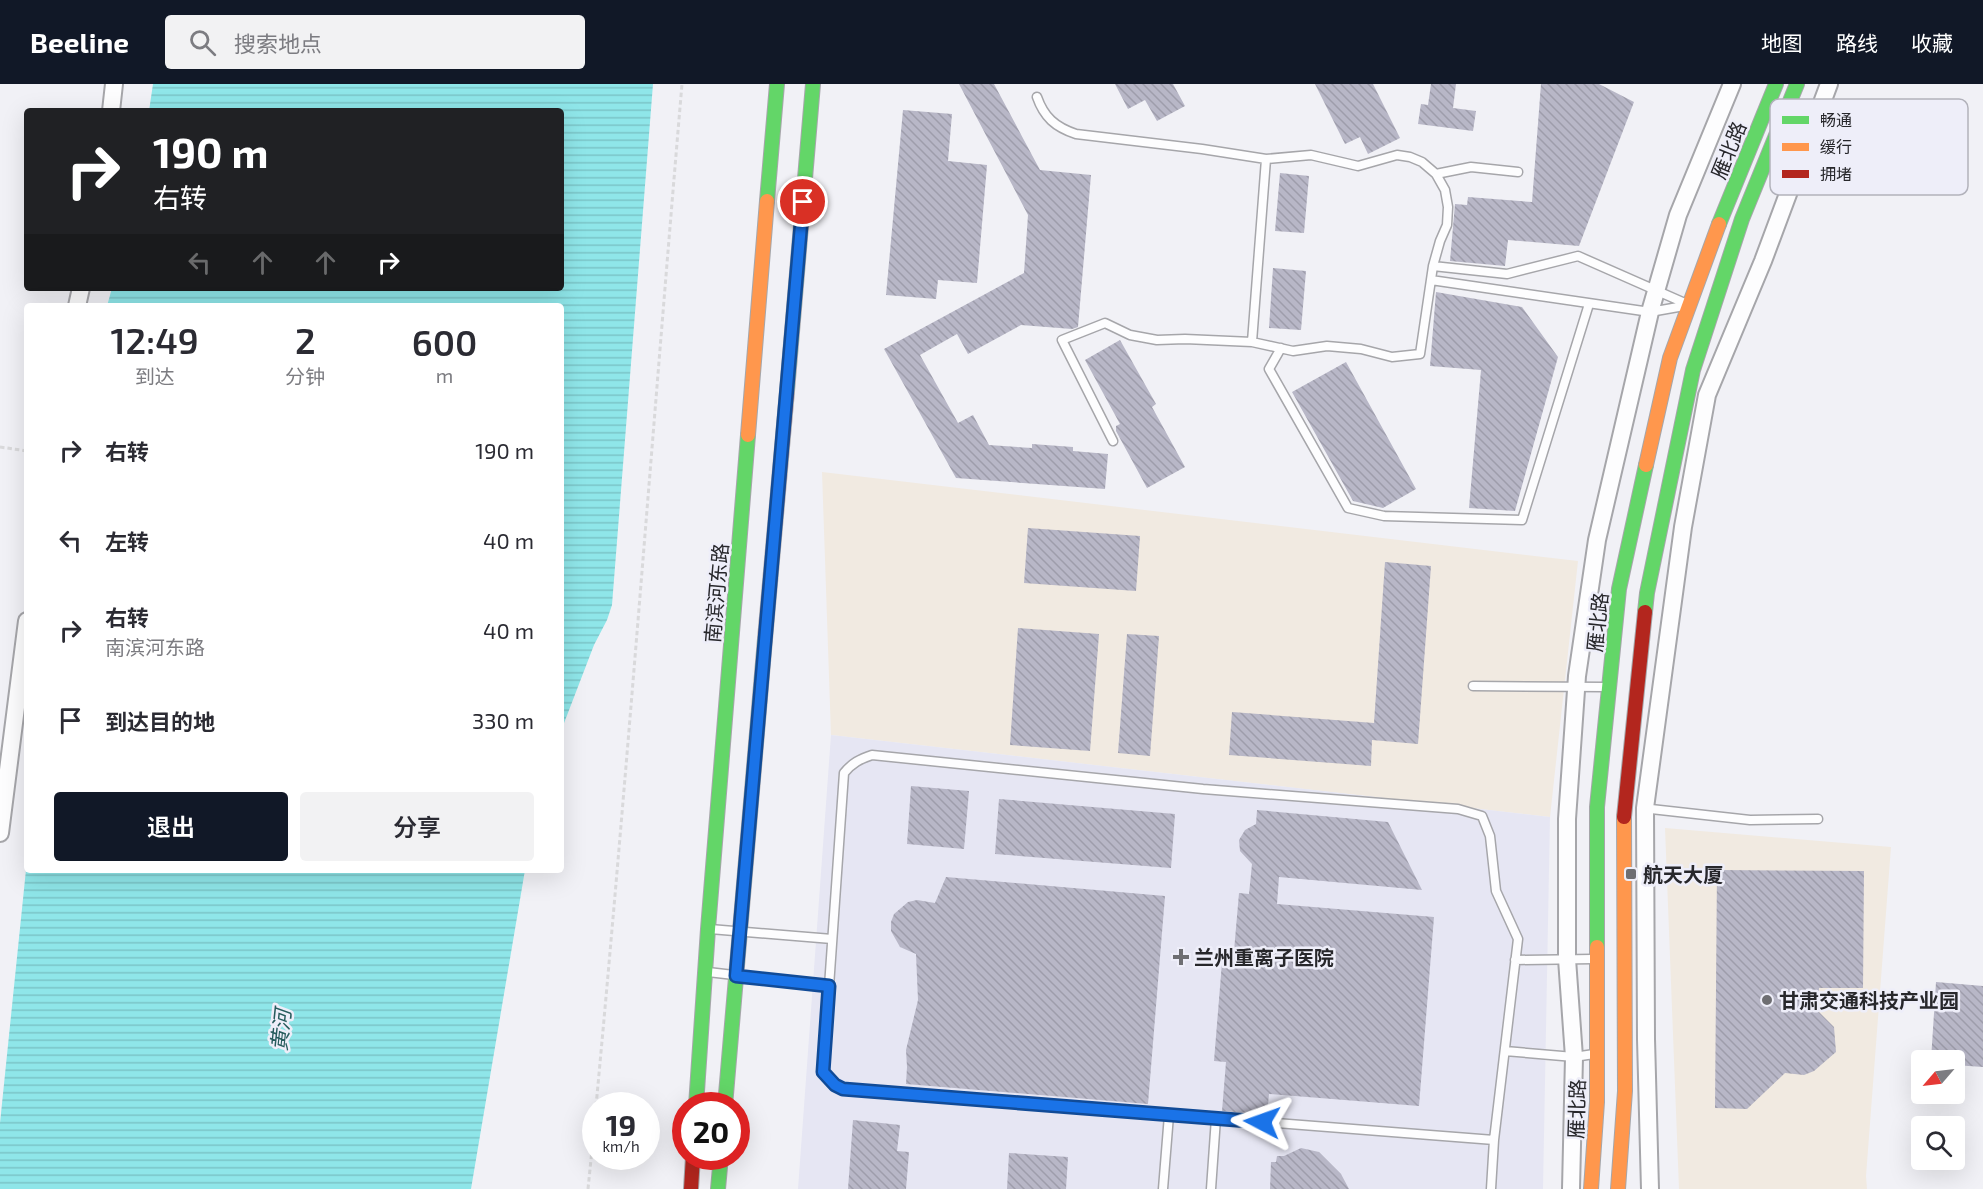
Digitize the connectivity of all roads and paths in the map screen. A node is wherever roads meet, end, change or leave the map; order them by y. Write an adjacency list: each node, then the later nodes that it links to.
1 (114, 84): 12 (street)
2 (682, 84): 49 (path)
3 (777, 84): 37 (main road, 南滨河东路)
4 (813, 84): 38 (main road)
5 (1732, 84): 20 (street)
6 (1776, 84): 22 (main road, 雁北路)
7 (1797, 84): 10 (main road, 雁北路)
8 (1829, 84): 11 (street)
9 (1037, 97): 14 (lane)
10 (1791, 99)
11 (1823, 99)
12 (111, 108)
13 (1770, 150): 33 (main road, 雁北路)
14 (1266, 159): 16 (lane); 24 (lane)
15 (1518, 172): 16 (lane)
16 (1436, 174): 18 (lane)
17 (1788, 195): 34 (street)
18 (1433, 266): 19 (lane); 20 (lane)
19 (1431, 280): 21 (lane); 25 (lane)
20 (1656, 291): 22 (lane); 23 (street)
21 (1589, 304): 23 (lane); 25 (lane)
22 (1690, 305): 23 (lane); 32 (main road, 雁北路)
23 (1650, 312): 31 (street)
24 (1252, 342): 25 (lane); 26 (lane)
25 (1281, 348)
26 (1113, 441)
27 (0, 447): 28 (path)
28 (24, 451)
29 (24, 645): 36 (street)
30 (1473, 686): 31 (lane)
31 (1576, 687): 32 (lane); 33 (street)
32 (1609, 687): 33 (main road, 雁北路)
33 (1596, 806): 34 (lane); 40 (main road, 雁北路); 41 (street); 66 (main road, 雁北路)
34 (1645, 808): 35 (lane); 67 (street)
35 (1818, 819)
36 (0, 833)
37 (708, 929): 38 (lane); 43 (main road, 南滨河东路)
38 (740, 931): 39 (lane); 44 (main road)
39 (832, 939): 42 (lane); 45 (lane)
40 (1597, 958): 41 (lane); 47 (main road, 雁北路)
41 (1567, 959): 42 (lane); 48 (street)
42 (1515, 960): 46 (lane)
43 (705, 972): 44 (lane); 50 (main road, 南滨河东路)
44 (736, 976): 45 (lane); 51 (main road)
45 (829, 986): 52 (lane)
46 (1504, 1051): 48 (lane); 54 (lane)
47 (1596, 1054): 48 (lane); 65 (main road, 雁北路)
48 (1574, 1057): 64 (street)
49 (597, 1092)
50 (697, 1092)
51 (726, 1092)
52 (1169, 1115): 53 (lane); 61 (lane)
53 (1216, 1118): 54 (lane); 62 (lane)
54 (1494, 1140): 63 (lane)
55 (590, 1170): 58 (path)
56 (692, 1170): 59 (main road)
57 (720, 1170): 60 (main road)
58 (588, 1189)
59 (691, 1189)
60 (718, 1189)
61 (1162, 1189)
62 (1211, 1189)
63 (1491, 1189)
64 (1571, 1189)
65 (1592, 1189)
66 (1618, 1189)
67 (1650, 1189)

